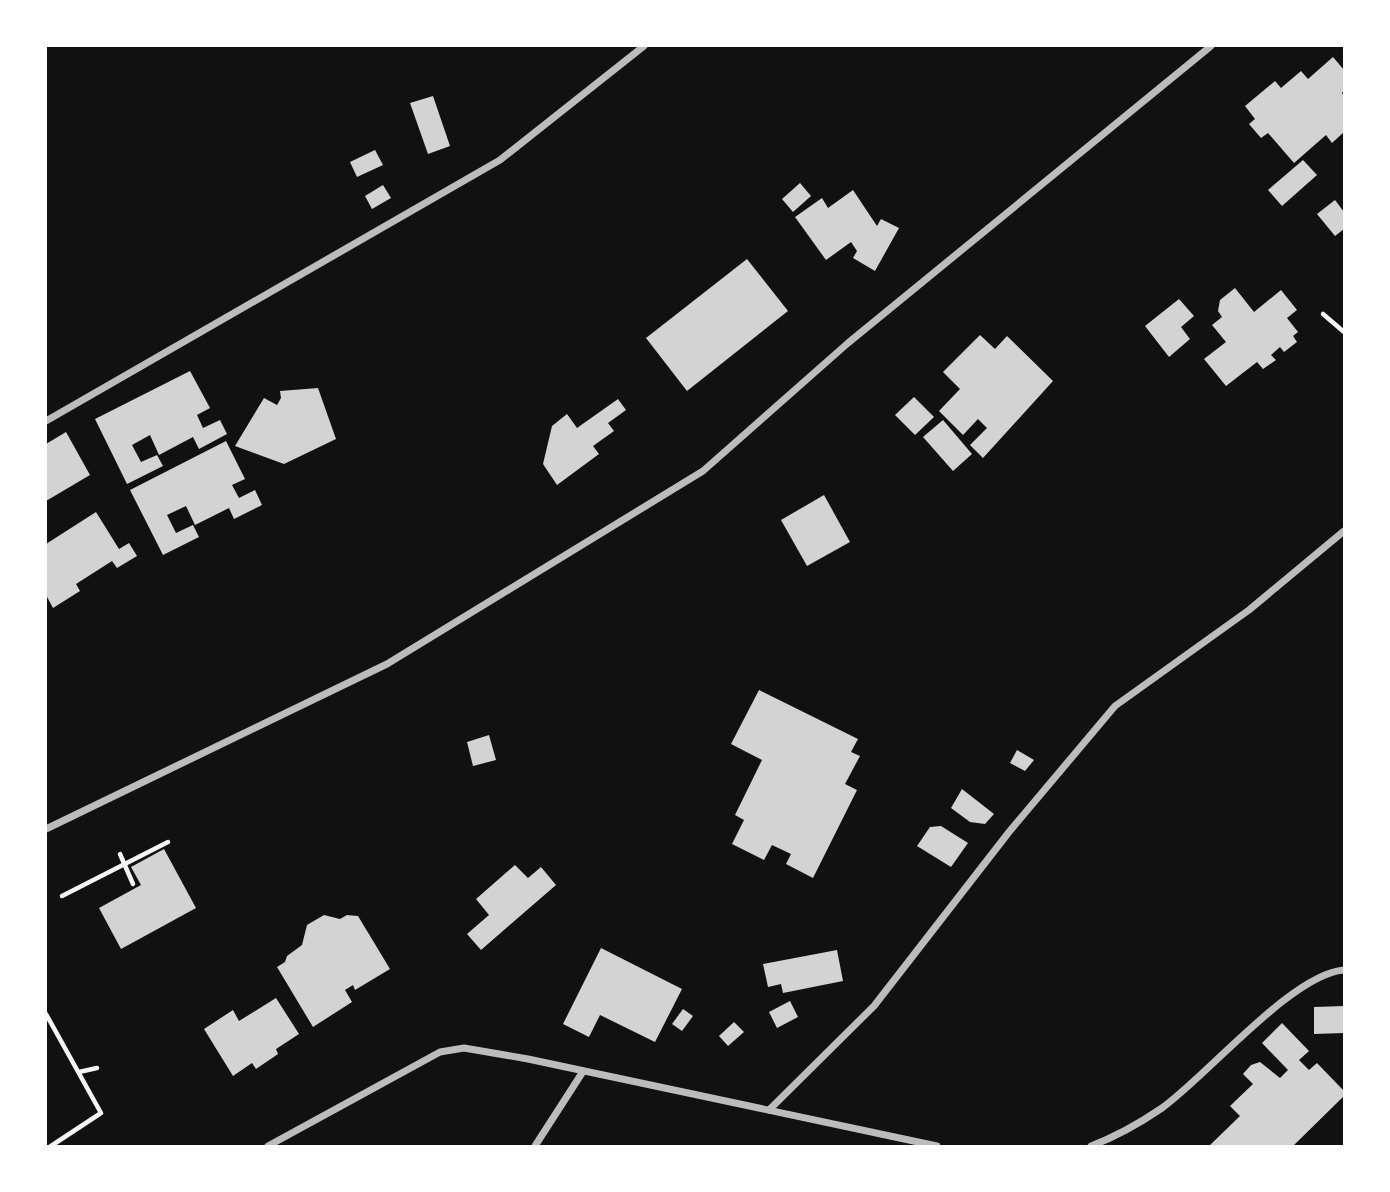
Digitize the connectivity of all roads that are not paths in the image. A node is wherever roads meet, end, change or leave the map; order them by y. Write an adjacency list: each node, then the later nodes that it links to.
1 (644, 46): 3 (street)
2 (1211, 46): 5 (street)
3 (46, 421)
4 (1345, 531): 8 (street)
5 (46, 829)
6 (1345, 970): 12 (street)
7 (582, 1073): 8 (street); 9 (street); 10 (street)
8 (769, 1110): 11 (street)
9 (268, 1146)
10 (534, 1146)
11 (937, 1146)
12 (1091, 1146)

